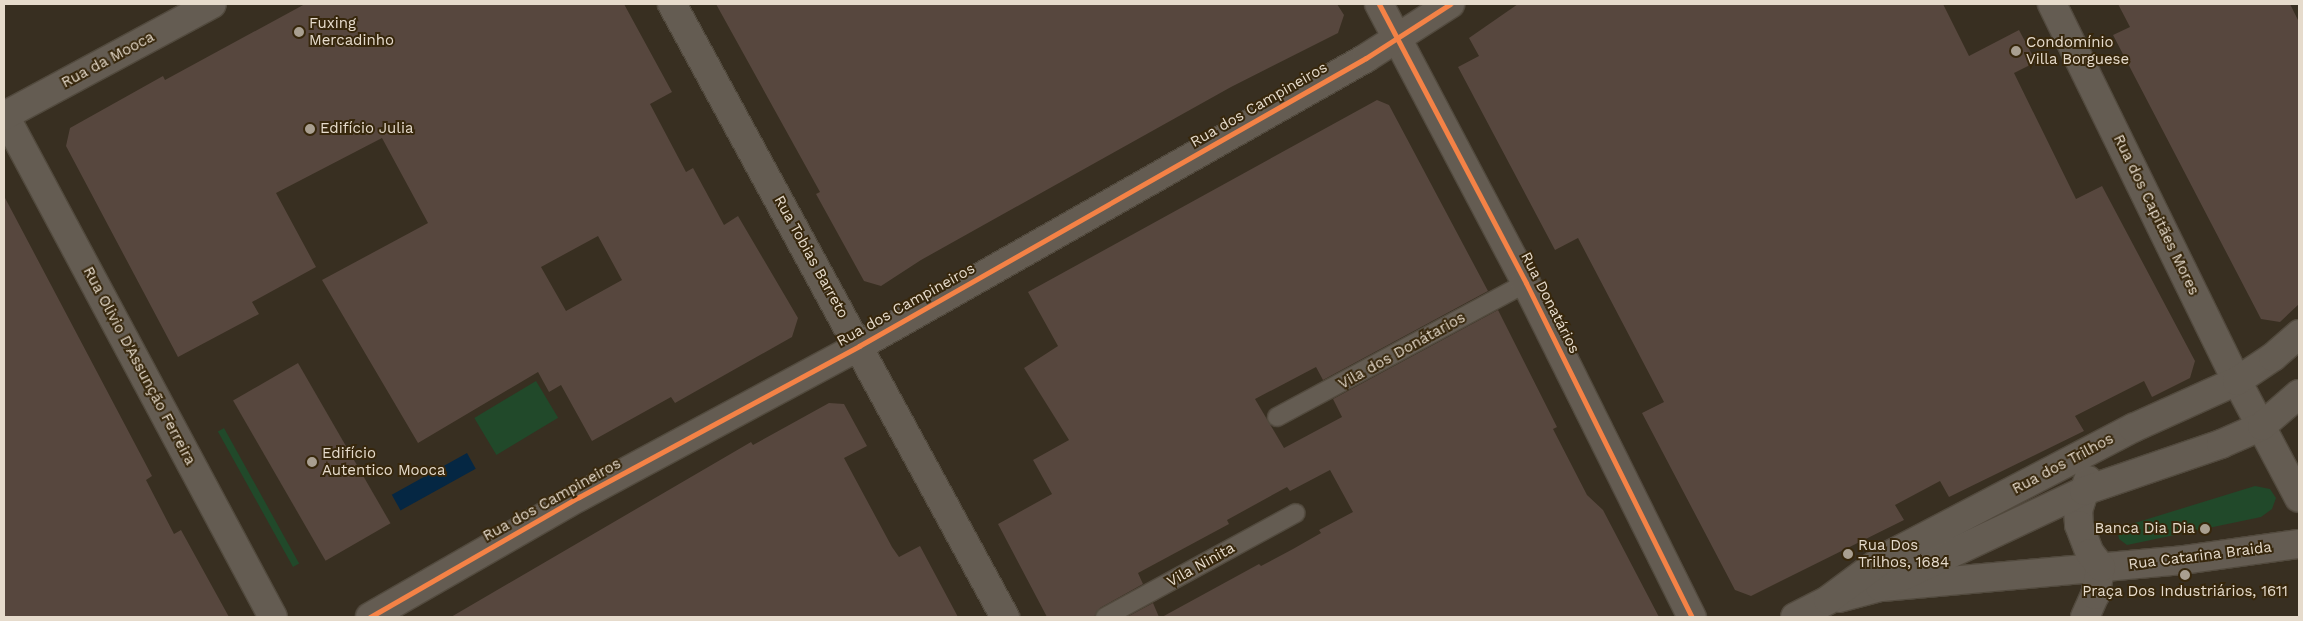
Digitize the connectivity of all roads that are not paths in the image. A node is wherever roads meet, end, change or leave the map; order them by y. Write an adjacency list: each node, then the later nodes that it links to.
1 (212, 4): 7 (street, Rua da Mooca)
2 (672, 4): 10 (street, Rua Tobias Barreto)
3 (1379, 4): 6 (street, Rua Donatários)
4 (1450, 4): 6 (street, Rua dos Campineiros)
5 (2052, 4): 11 (street, Rua dos Capitães Mores)
6 (1397, 38): 8 (street, Rua Donatários); 10 (street, Rua dos Campineiros)
7 (4, 116): 23 (street, Rua Olivio D'Assunção Ferreira)
8 (1526, 284): 13 (lane, Vila dos Donátarios); 27 (street, Rua Donatários)
9 (2299, 334): 11 (street, Rua dos Trilhos)
10 (859, 346): 24 (street, Rua dos Campineiros); 25 (street, Rua Tobias Barreto)
11 (2237, 381): 14 (street, Rua dos Capitães Mores); 15 (street, Rua dos Trilhos)
12 (2299, 394): 14 (street, Rua dos Trilhos)
13 (1277, 417)
14 (2262, 426): 16 (street, Rua dos Trilhos); 17 (street, Rua dos Capitães Mores)
15 (2133, 428): 16 (street); 22 (street, Rua dos Trilhos)
16 (2084, 491): 20 (street); 21 (street, Rua dos Trilhos)
17 (2299, 498)
18 (1296, 513): 26 (lane, Vila Ninita)
19 (2299, 544): 20 (street, Rua Catarina Braida)
20 (2101, 567): 21 (street, Rua dos Trilhos); 29 (street)
21 (1880, 588): 22 (street, Rua dos Trilhos)
22 (1828, 600): 28 (street, Rua dos Trilhos)
23 (273, 617)
24 (370, 617)
25 (1005, 617)
26 (1105, 617)
27 (1692, 617)
28 (1795, 617)
29 (2084, 617)

